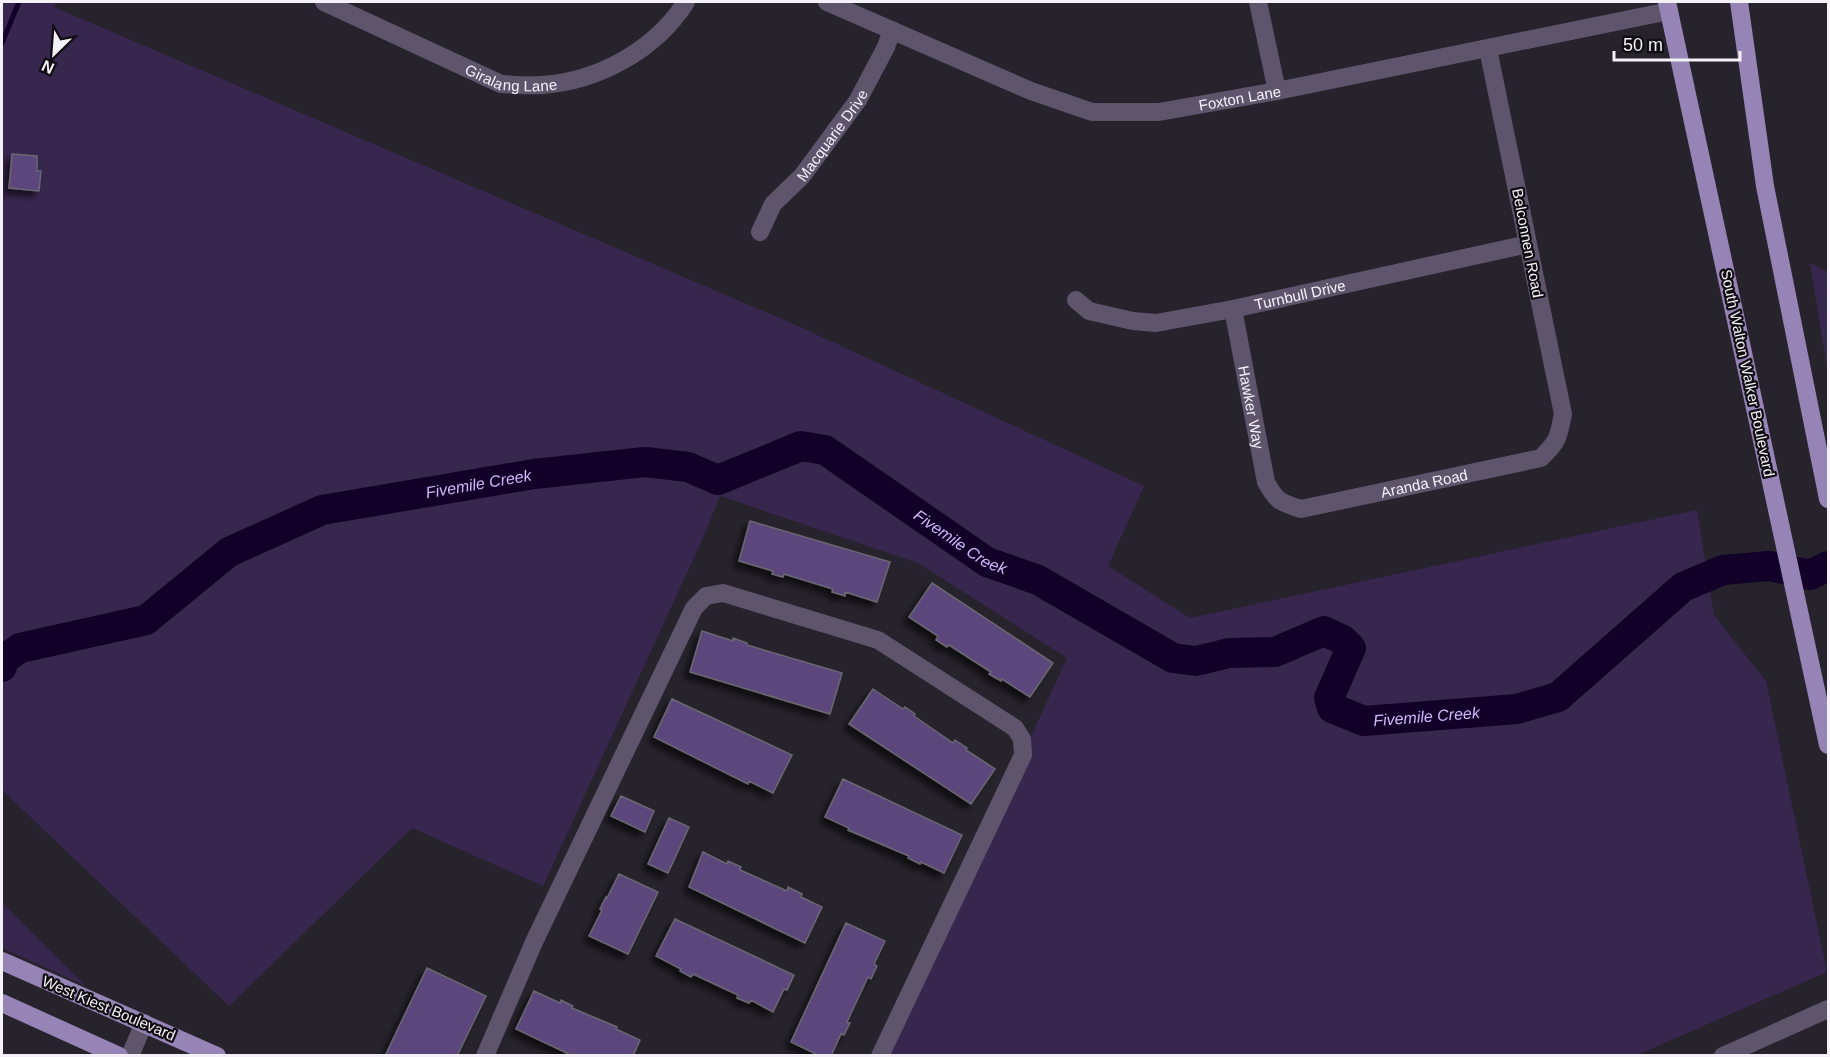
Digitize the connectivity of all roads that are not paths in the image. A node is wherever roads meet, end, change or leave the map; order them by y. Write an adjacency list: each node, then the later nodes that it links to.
1 (324, 2): 2 (street, Giralang Lane)
2 (686, 2)
3 (827, 2): 7 (street, Foxton Lane)
4 (1258, 2): 9 (street)
5 (1739, 2): 15 (main road)
6 (1668, 6): 8 (street, Foxton Lane); 17 (main road, South Walton Walker Boulevard)
7 (892, 30): 9 (street, Foxton Lane); 10 (street, Macquarie Drive)
8 (1488, 49): 9 (street, Foxton Lane); 11 (street, Belconnen Road)
9 (1277, 91)
10 (760, 232)
11 (1528, 244): 13 (street, Turnbull Drive); 14 (street, Belconnen Road)
12 (1076, 300): 13 (street, Turnbull Drive)
13 (1233, 309): 16 (street, Hawker Way)
14 (1558, 438): 16 (street, Aranda Road)
15 (1828, 499)
16 (1281, 502)
17 (1828, 745)
18 (2, 962): 21 (main road, West Kiest Boulevard)
19 (2, 1003): 22 (main road)
20 (1828, 1009): 27 (street)
21 (144, 1023): 23 (street); 24 (main road, West Kiest Boulevard)
22 (119, 1056)
23 (130, 1056)
24 (217, 1056)
25 (485, 1056): 26 (street)
26 (880, 1056)
27 (1724, 1056)

